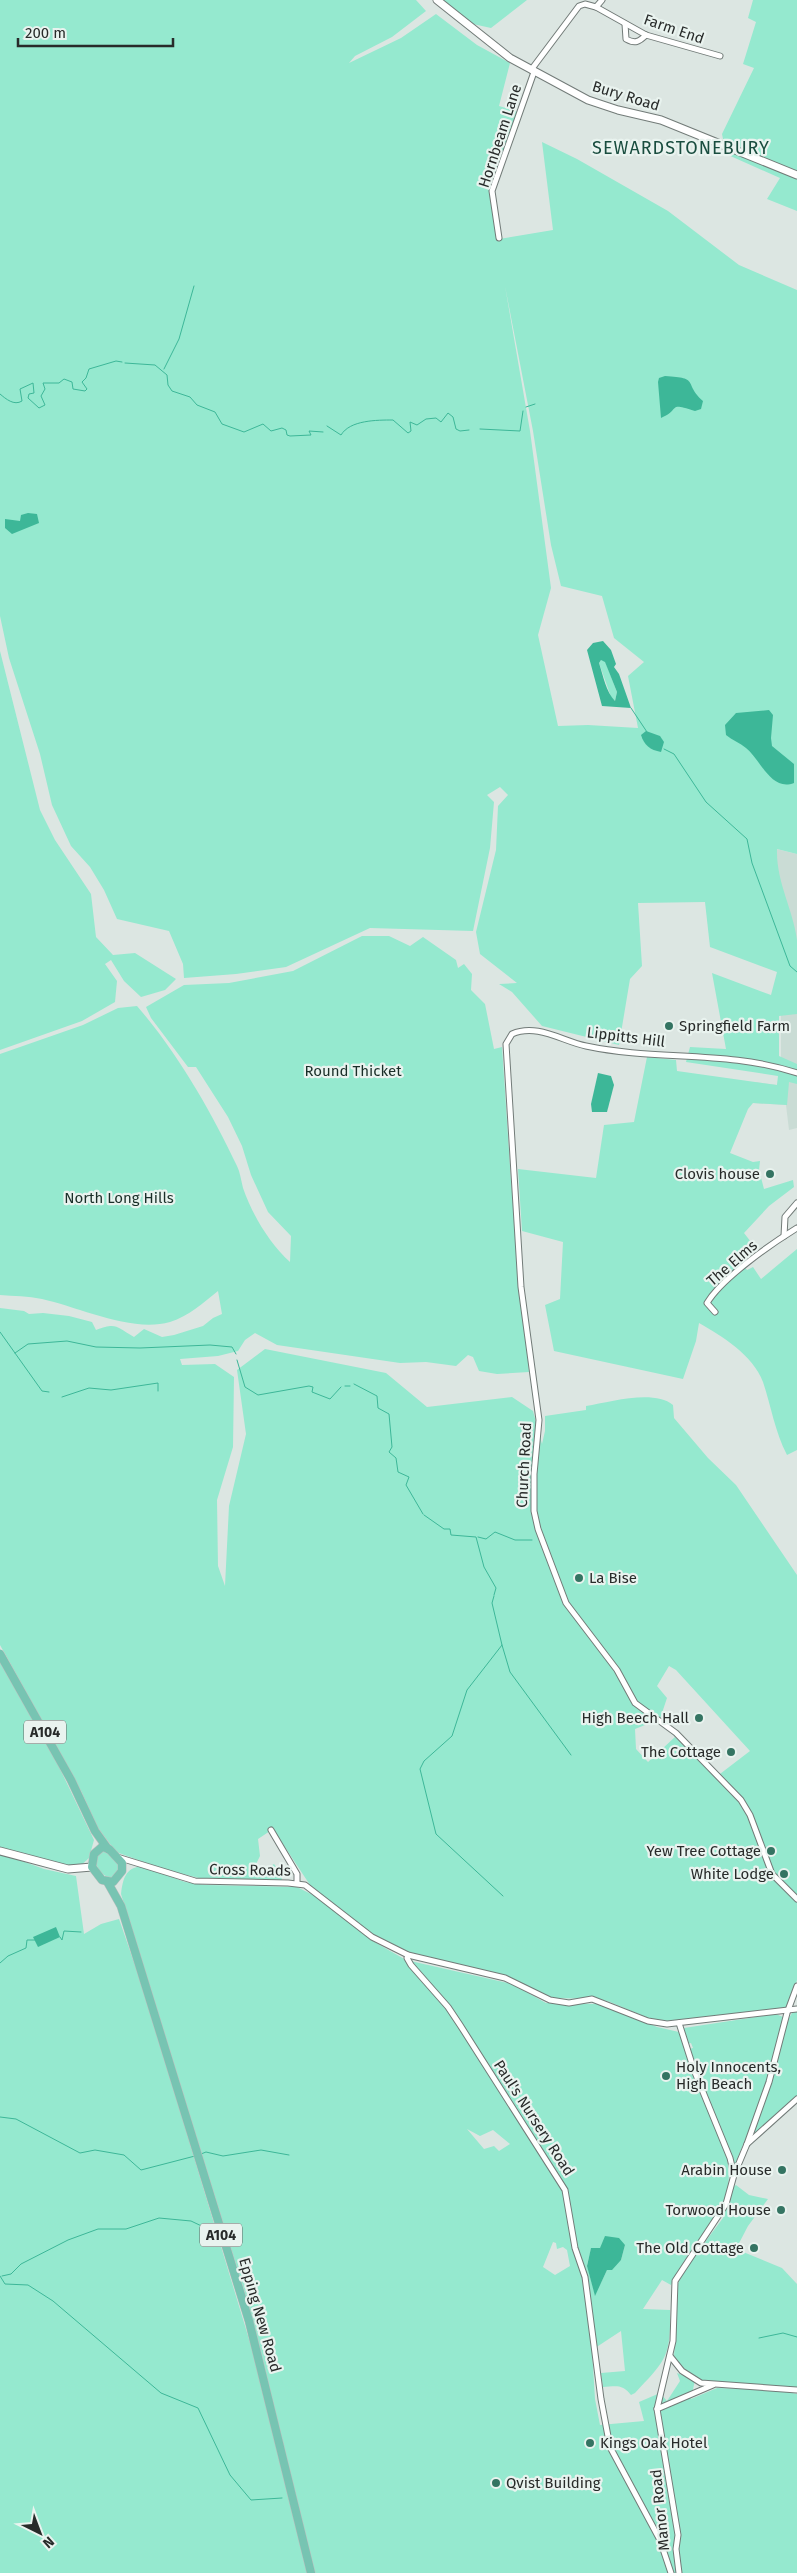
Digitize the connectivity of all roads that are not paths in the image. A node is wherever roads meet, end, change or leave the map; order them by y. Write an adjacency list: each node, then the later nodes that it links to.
1 (437, 0): 7 (street, Bury Road)
2 (602, 0): 3 (street)
3 (596, 7): 4 (street, Farm End); 7 (street, Hornbeam Lane)
4 (625, 24): 5 (street, Farm End); 5 (street)
5 (646, 35): 6 (street, Farm End)
6 (720, 56)
7 (533, 71): 8 (street, Bury Road); 9 (street, Hornbeam Lane)
8 (797, 175)
9 (499, 238)
10 (512, 1034): 11 (street, Lippitts Hill); 30 (street, Church Road)
11 (797, 1073)
12 (797, 1203): 14 (street)
13 (797, 1228): 14 (street, The Elms)
14 (784, 1236): 15 (street, The Elms)
15 (715, 1312)
16 (0, 1654): 17 (main road, A104)
17 (95, 1830): 19 (main road, A104); 21 (main road, A104)
18 (271, 1830): 28 (street)
19 (108, 1849): 21 (main road); 22 (main road, A104)
20 (0, 1851): 24 (street)
21 (97, 1851): 24 (main road, A104)
22 (117, 1856): 23 (street, Cross Roads); 25 (main road)
23 (133, 1862): 25 (street); 28 (street, Cross Roads)
24 (92, 1867): 27 (main road, A104)
25 (122, 1869): 26 (main road, A104)
26 (119, 1878): 27 (main road); 29 (main road, Epping New Road / A104)
27 (108, 1883): 29 (main road, Epping New Road / A104)
28 (297, 1883): 31 (street, Cross Roads)
29 (117, 1897): 43 (main road, Epping New Road / A104)
30 (797, 1899)
31 (408, 1955): 35 (street, Cross Roads); 44 (street, Paul's Nursery Road)
32 (797, 1986): 34 (street)
33 (797, 2008): 34 (street, Cross Roads)
34 (788, 2010): 35 (street, Cross Roads); 37 (street)
35 (679, 2023): 38 (street)
36 (797, 2099): 37 (street, Manor Road)
37 (747, 2144): 38 (street, Manor Road)
38 (734, 2174): 39 (street, Manor Road)
39 (670, 2356): 40 (street); 42 (street, Manor Road)
40 (714, 2385): 41 (street); 42 (street)
41 (797, 2390)
42 (658, 2409): 45 (street, Manor Road)
43 (311, 2573)
44 (671, 2573)
45 (679, 2573)

